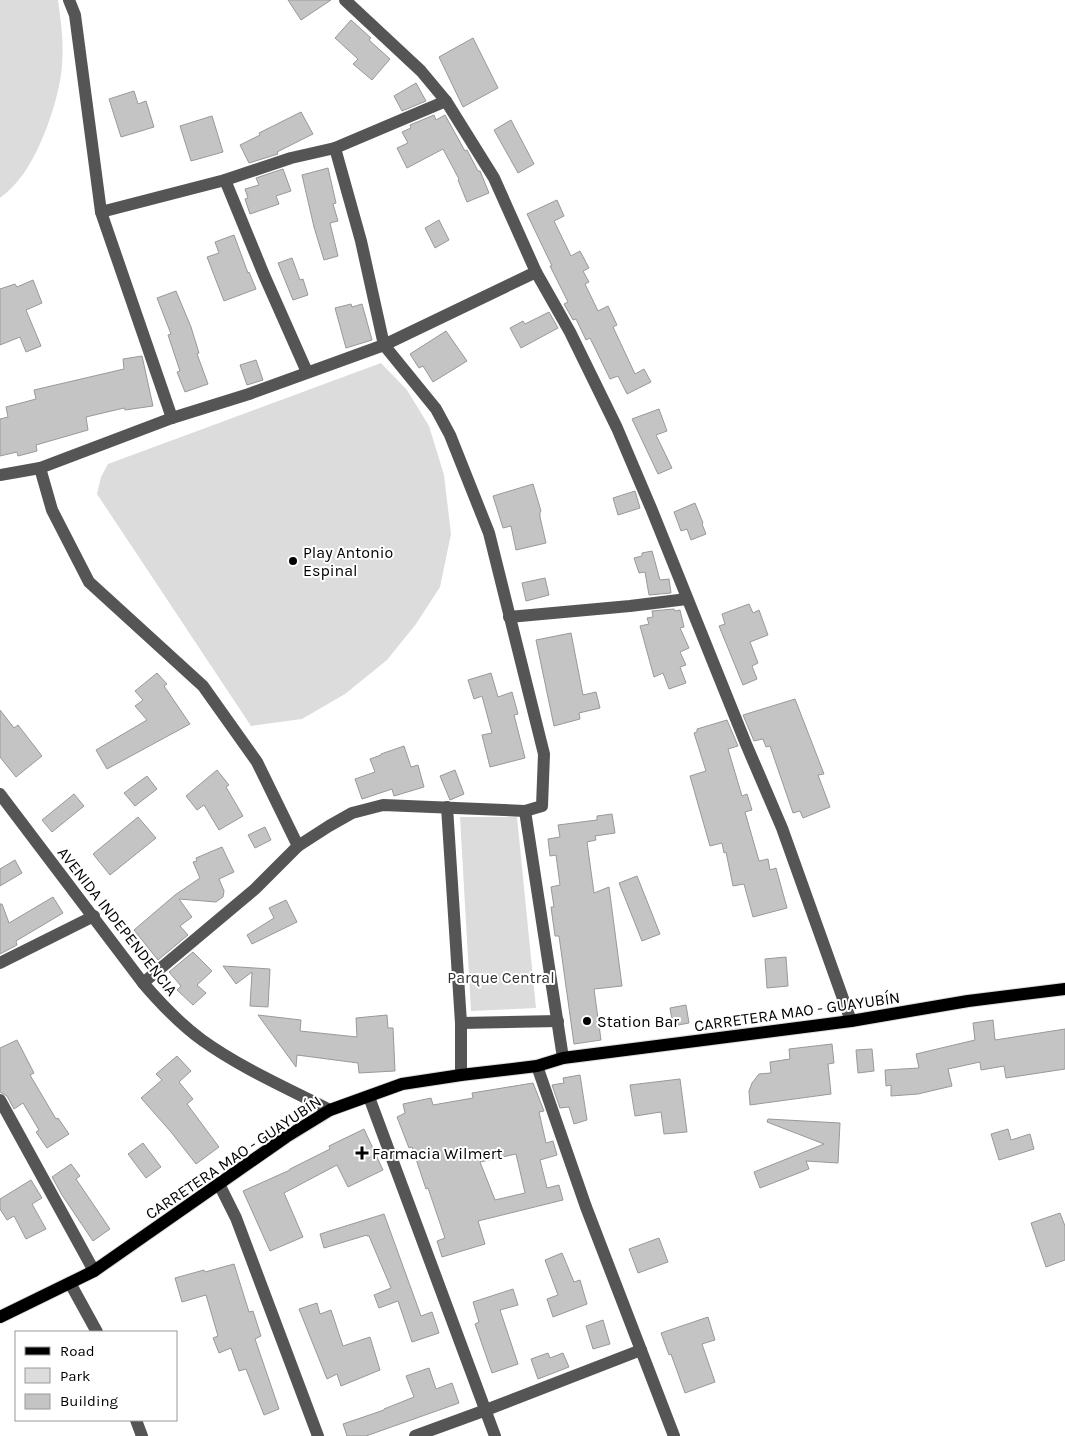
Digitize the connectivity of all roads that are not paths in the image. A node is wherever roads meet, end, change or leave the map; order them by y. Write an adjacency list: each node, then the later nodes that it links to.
1 (69, 0): 6 (street)
2 (345, 0): 3 (street)
3 (446, 101): 4 (street); 7 (street)
4 (335, 148): 5 (street); 8 (street)
5 (225, 180): 6 (street); 9 (street)
6 (101, 212): 10 (street)
7 (536, 272): 8 (street); 13 (street)
8 (384, 345): 9 (street); 14 (street)
9 (307, 372): 10 (street)
10 (172, 418): 11 (street)
11 (40, 468): 12 (street); 18 (street)
12 (0, 476)
13 (687, 599): 14 (street); 24 (street)
14 (509, 617): 17 (street)
15 (0, 794): 19 (street, AVENIDA INDEPENDENCIA)
16 (447, 807): 17 (street); 18 (street); 25 (street)
17 (525, 811): 23 (street)
18 (298, 846): 21 (street)
19 (94, 916): 20 (street); 21 (street, AVENIDA INDEPENDENCIA)
20 (0, 963)
21 (144, 984): 31 (street, AVENIDA INDEPENDENCIA)
22 (1065, 989): 24 (main road, CARRETERA MAO - GUAYUBÍN)
23 (558, 1021): 25 (street); 26 (street)
24 (851, 1021): 26 (main road, CARRETERA MAO - GUAYUBÍN)
25 (461, 1023): 28 (street)
26 (563, 1058): 27 (main road, CARRETERA MAO - GUAYUBÍN)
27 (537, 1066): 28 (main road, CARRETERA MAO - GUAYUBÍN); 37 (street)
28 (461, 1075): 29 (main road, CARRETERA MAO - GUAYUBÍN)
29 (369, 1097): 31 (main road, CARRETERA MAO - GUAYUBÍN); 38 (street)
30 (0, 1100): 33 (street)
31 (330, 1110): 32 (main road, CARRETERA MAO - GUAYUBÍN)
32 (219, 1184): 33 (main road, CARRETERA MAO - GUAYUBÍN); 41 (street)
33 (94, 1271): 34 (main road, CARRETERA MAO - GUAYUBÍN)
34 (70, 1283): 35 (main road, CARRETERA MAO - GUAYUBÍN); 36 (street)
35 (0, 1317)
36 (96, 1331)
37 (641, 1350): 38 (street); 44 (street)
38 (486, 1410): 42 (street); 43 (street)
39 (136, 1421): 40 (street)
40 (142, 1436)
41 (318, 1436)
42 (415, 1436)
43 (496, 1436)
44 (674, 1436)

